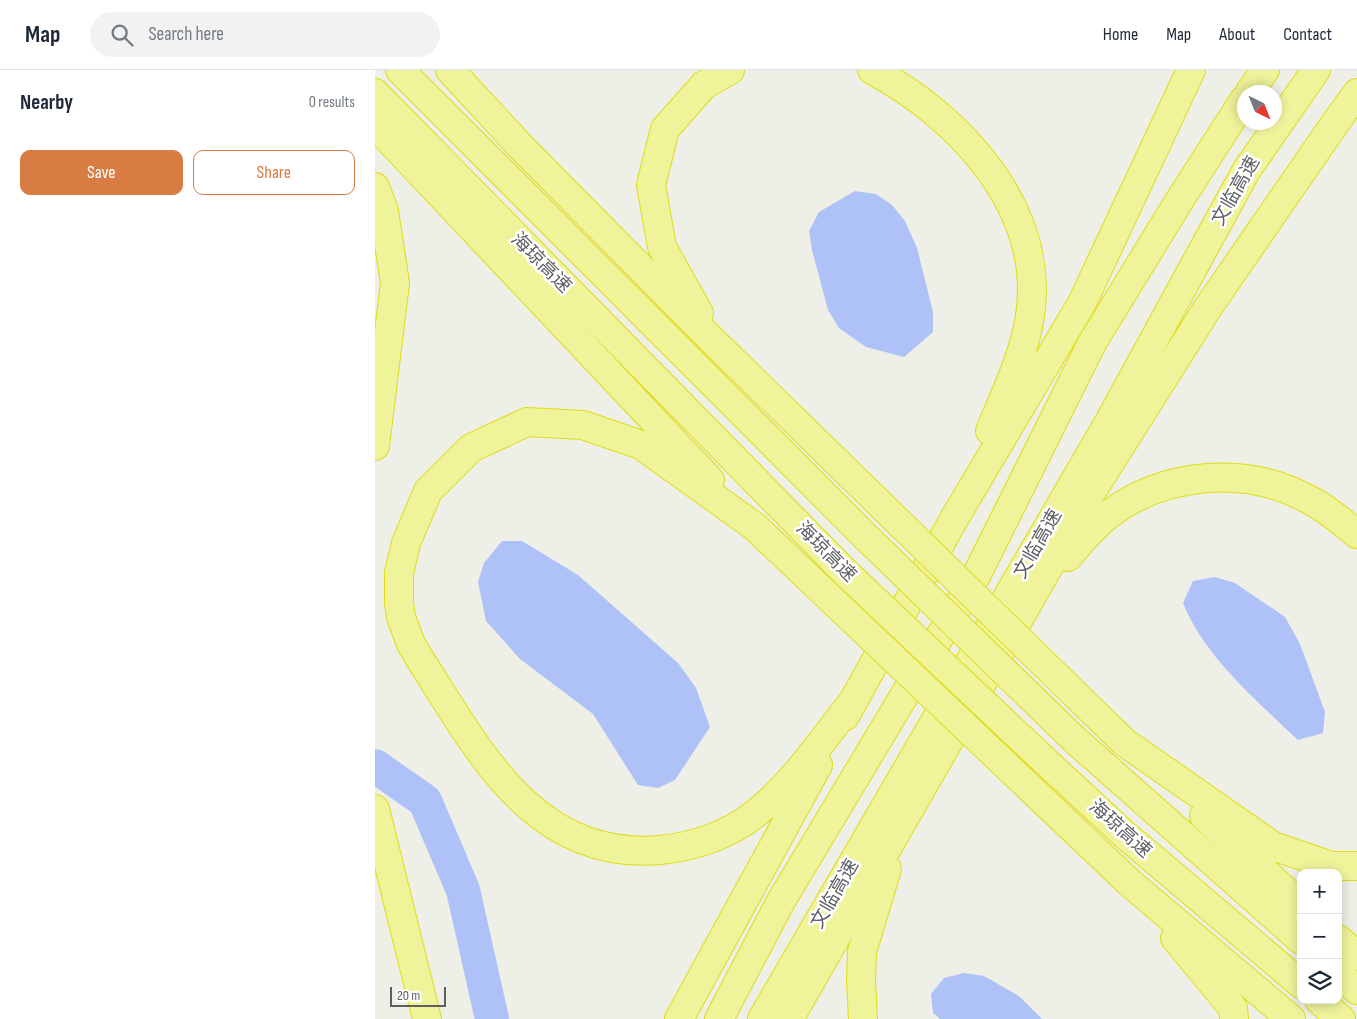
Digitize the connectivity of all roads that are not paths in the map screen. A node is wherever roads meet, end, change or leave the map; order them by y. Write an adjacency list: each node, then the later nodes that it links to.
1 (400, 70): 27 (highway, 海琼高速, bridge)
2 (450, 70): 14 (highway)
3 (730, 70): 14 (highway)
4 (872, 70): 16 (highway)
5 (1191, 70): 16 (highway)
6 (1265, 70): 8 (highway)
7 (1315, 70): 37 (highway, 文临高速)
8 (1254, 85)
9 (375, 93): 31 (highway, 海琼高速, bridge)
10 (1357, 93): 19 (highway)
11 (1237, 112): 36 (highway, 文临高速)
12 (375, 125): 17 (highway)
13 (375, 187): 15 (highway)
14 (717, 345): 21 (highway, bridge)
15 (375, 446)
16 (954, 519): 20 (highway)
17 (754, 526): 20 (highway); 25 (highway, bridge)
18 (1357, 534): 19 (highway)
19 (1016, 623): 23 (highway)
20 (854, 700): 35 (highway)
21 (1124, 742): 24 (highway); 26 (highway)
22 (375, 809): 34 (highway)
23 (903, 819): 38 (highway); 39 (highway)
24 (1357, 866)
25 (1130, 883): 40 (highway); 41 (highway)
26 (1297, 901)
27 (1297, 936)
28 (1342, 943): 29 (highway)
29 (1357, 956)
30 (1342, 977): 32 (highway)
31 (1297, 981)
32 (1357, 990)
33 (1324, 1004): 42 (highway)
34 (427, 1019)
35 (679, 1019)
36 (719, 1019)
37 (762, 1019)
38 (789, 1019)
39 (863, 1019)
40 (1234, 1019)
41 (1291, 1019)
42 (1341, 1019)

